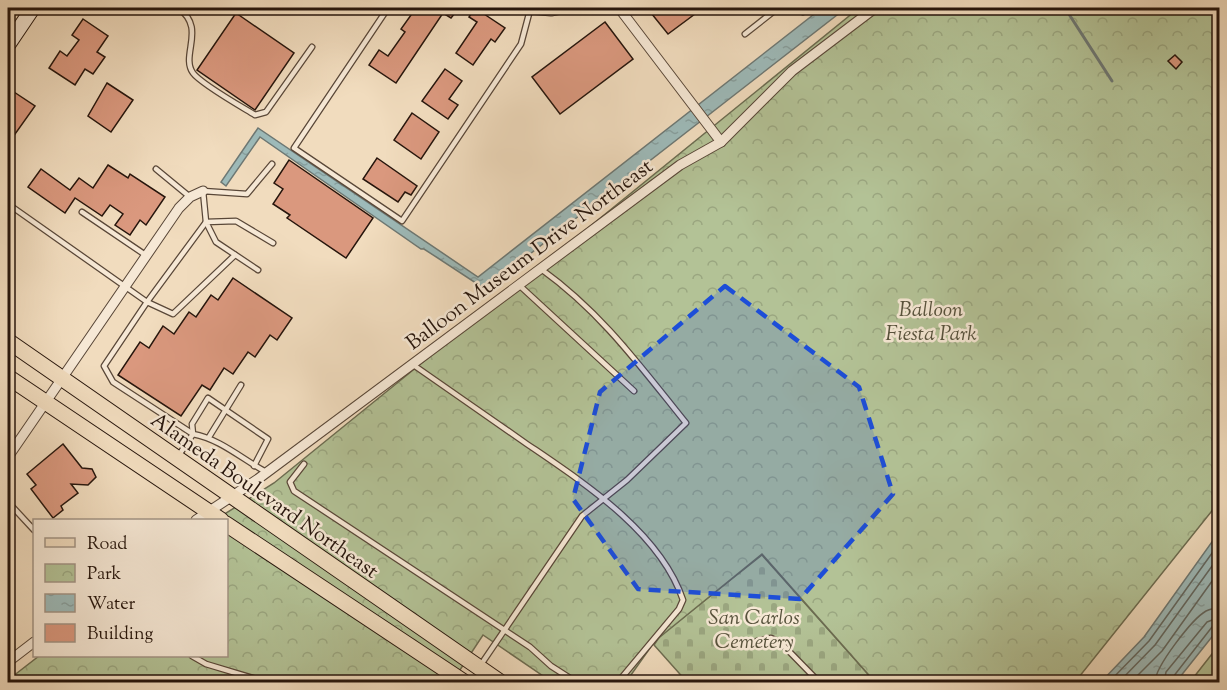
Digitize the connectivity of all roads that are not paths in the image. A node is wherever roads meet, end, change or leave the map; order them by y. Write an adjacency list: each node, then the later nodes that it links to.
1 (33, 8): 12 (street)
2 (178, 8): 13 (lane)
3 (388, 8): 9 (lane)
4 (565, 8): 9 (street)
5 (619, 8): 14 (street)
6 (778, 8): 11 (lane)
7 (809, 8): 10 (lane)
8 (875, 8): 14 (street, Balloon Museum Drive Northeast)
9 (525, 9)
10 (803, 12)
11 (745, 34)
12 (8, 45)
13 (312, 47)
14 (722, 142): 25 (street, Balloon Museum Drive Northeast)
15 (272, 164): 17 (lane)
16 (156, 169): 18 (lane)
17 (203, 191): 18 (street); 21 (lane)
18 (190, 197): 24 (street)
19 (8, 204): 28 (lane)
20 (82, 212): 24 (lane)
21 (206, 222): 22 (lane); 23 (lane); 29 (lane)
22 (273, 243)
23 (235, 255): 26 (lane); 29 (lane)
24 (147, 256): 28 (street)
25 (542, 269): 27 (street, Balloon Museum Drive Northeast); 46 (lane)
26 (258, 270)
27 (519, 285): 31 (street, Balloon Museum Drive Northeast); 35 (lane)
28 (127, 286): 29 (lane); 33 (street)
29 (147, 302): 38 (lane)
30 (8, 341): 33 (main road, Alameda Boulevard Northeast)
31 (412, 364): 44 (street, Balloon Museum Drive Northeast); 46 (lane)
32 (8, 377): 36 (main road)
33 (64, 378): 36 (street); 41 (main road, Alameda Boulevard Northeast)
34 (241, 386): 37 (lane)
35 (634, 391)
36 (46, 404): 40 (street); 48 (main road)
37 (225, 410): 38 (lane); 39 (lane); 43 (lane)
38 (193, 434): 39 (lane); 41 (lane)
39 (209, 437): 43 (lane)
40 (8, 457)
41 (177, 458): 45 (main road, Alameda Boulevard Northeast)
42 (304, 464): 51 (lane)
43 (254, 466): 44 (lane)
44 (266, 472): 45 (street, Balloon Museum Drive Northeast)
45 (232, 496): 48 (street, Balloon Museum Drive Northeast); 56 (main road, Alameda Boulevard Northeast)
46 (606, 498): 51 (lane); 60 (lane)
47 (8, 502): 50 (lane)
48 (209, 518)
49 (228, 525): 58 (main road, Alameda Boulevard Northeast)
50 (33, 529)
51 (503, 630): 56 (lane); 59 (lane)
52 (758, 641): 61 (lane)
53 (33, 643): 55 (street)
54 (194, 657): 57 (lane)
55 (8, 662)
56 (483, 674): 58 (street)
57 (266, 682)
58 (460, 682)
59 (576, 682)
60 (618, 682)
61 (819, 682)

